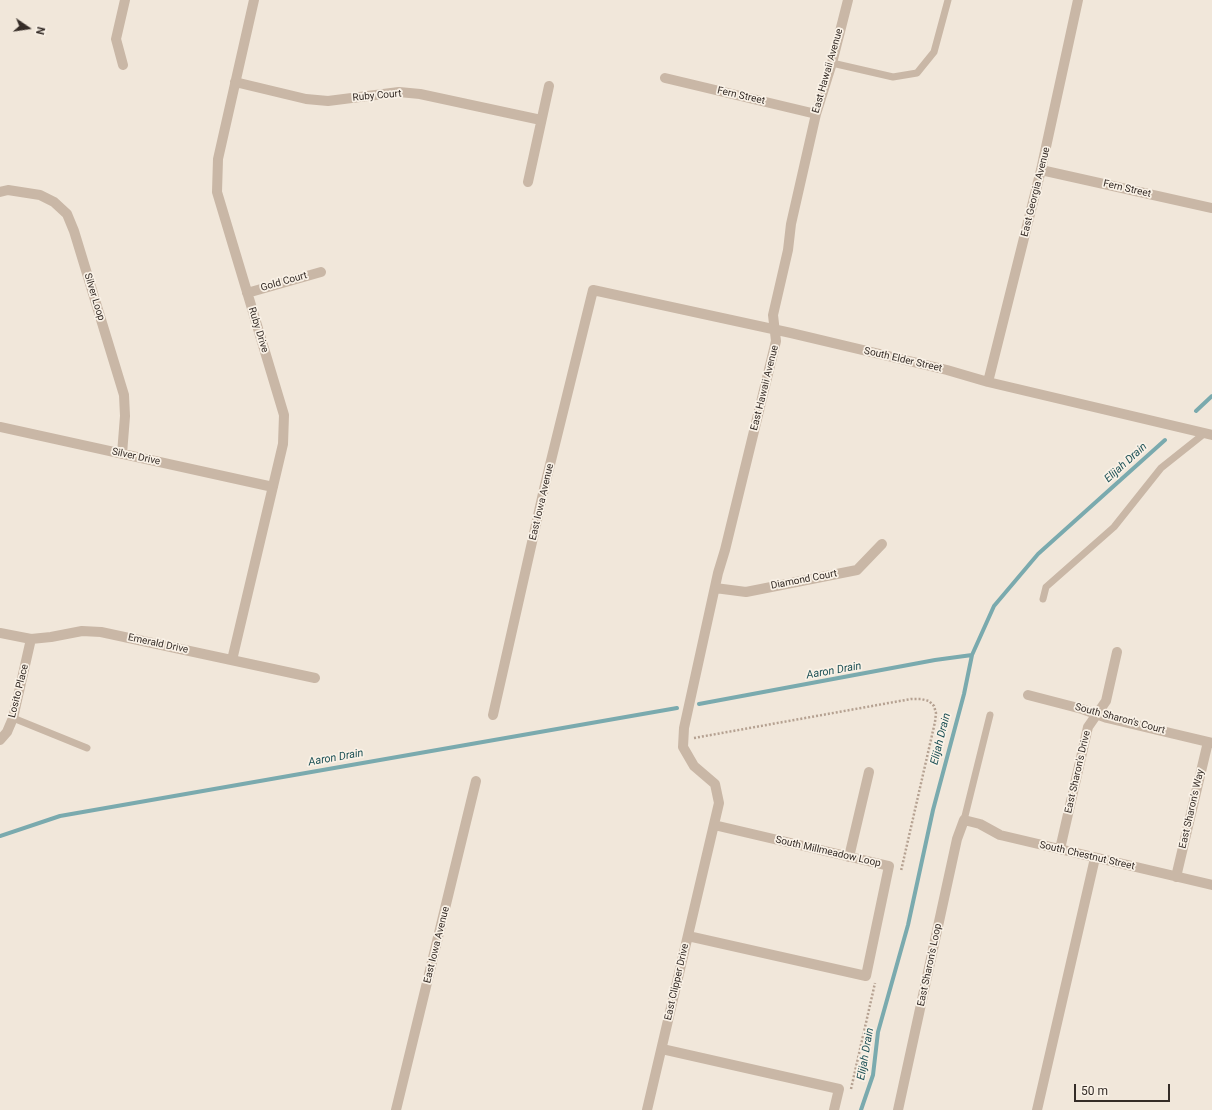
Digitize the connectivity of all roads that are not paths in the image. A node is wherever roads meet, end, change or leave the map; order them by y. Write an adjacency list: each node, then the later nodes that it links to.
1 (125, 0): 7 (street)
2 (254, 0): 9 (street, Ruby Drive)
3 (848, 0): 6 (street, East Hawaii Avenue)
4 (948, 0): 6 (lane)
5 (1078, 0): 13 (street, East Georgia Avenue)
6 (832, 63): 11 (street, East Hawaii Avenue)
7 (123, 65)
8 (665, 78): 11 (street, Fern Street)
9 (235, 82): 12 (street, Ruby Court); 19 (street, Ruby Drive)
10 (549, 86): 12 (street)
11 (816, 114): 20 (street, East Hawaii Avenue)
12 (542, 120): 14 (street)
13 (1041, 170): 16 (street, Fern Street); 21 (street, East Georgia Avenue)
14 (528, 182)
15 (0, 192): 24 (street, Silver Loop)
16 (1212, 208)
17 (321, 272): 19 (street, Gold Court)
18 (593, 290): 20 (street, South Elder Street); 36 (street, East Iowa Avenue)
19 (247, 293): 25 (street, Ruby Drive)
20 (775, 330): 21 (street, South Elder Street); 27 (street, East Hawaii Avenue)
21 (988, 382): 23 (street, South Elder Street)
22 (0, 427): 24 (street, Silver Drive)
23 (1208, 434): 28 (lane)
24 (122, 454): 25 (street, Silver Drive)
25 (273, 487): 32 (street, Ruby Drive)
26 (882, 544): 27 (street, Diamond Court)
27 (715, 588): 39 (street, East Hawaii Avenue)
28 (1043, 599)
29 (0, 633): 30 (street, Emerald Drive)
30 (31, 639): 32 (street, Emerald Drive); 38 (street, Losito Place)
31 (1117, 652): 35 (street, East Sharon's Drive)
32 (232, 660): 33 (street, Emerald Drive)
33 (315, 678)
34 (1028, 695): 35 (street, South Sharon's Court)
35 (1097, 714): 41 (street, South Sharon's Court); 47 (street, East Sharon's Drive)
36 (493, 715)
37 (990, 715): 45 (lane)
38 (13, 718): 40 (street, Losito Place); 42 (lane)
39 (684, 728): 46 (street, East Clipper Drive)
40 (0, 740)
41 (1210, 742): 50 (street, East Sharon's Way)
42 (87, 748)
43 (869, 772): 48 (street)
44 (476, 781): 54 (street, East Iowa Avenue)
45 (964, 820): 47 (street, South Chestnut Street); 57 (street, East Sharon's Loop)
46 (714, 825): 48 (street, South Millmeadow Loop); 52 (street, East Clipper Drive)
47 (1060, 850): 49 (street, South Chestnut Street)
48 (849, 857): 52 (street, South Millmeadow Loop)
49 (1095, 858): 50 (street, South Chestnut Street); 58 (street)
50 (1176, 877): 51 (street, South Chestnut Street)
51 (1212, 885)
52 (688, 936): 53 (street, East Clipper Drive)
53 (662, 1049): 55 (street, East Clipper Drive); 56 (street)
54 (396, 1110)
55 (647, 1110)
56 (834, 1110)
57 (898, 1110)
58 (1037, 1110)

